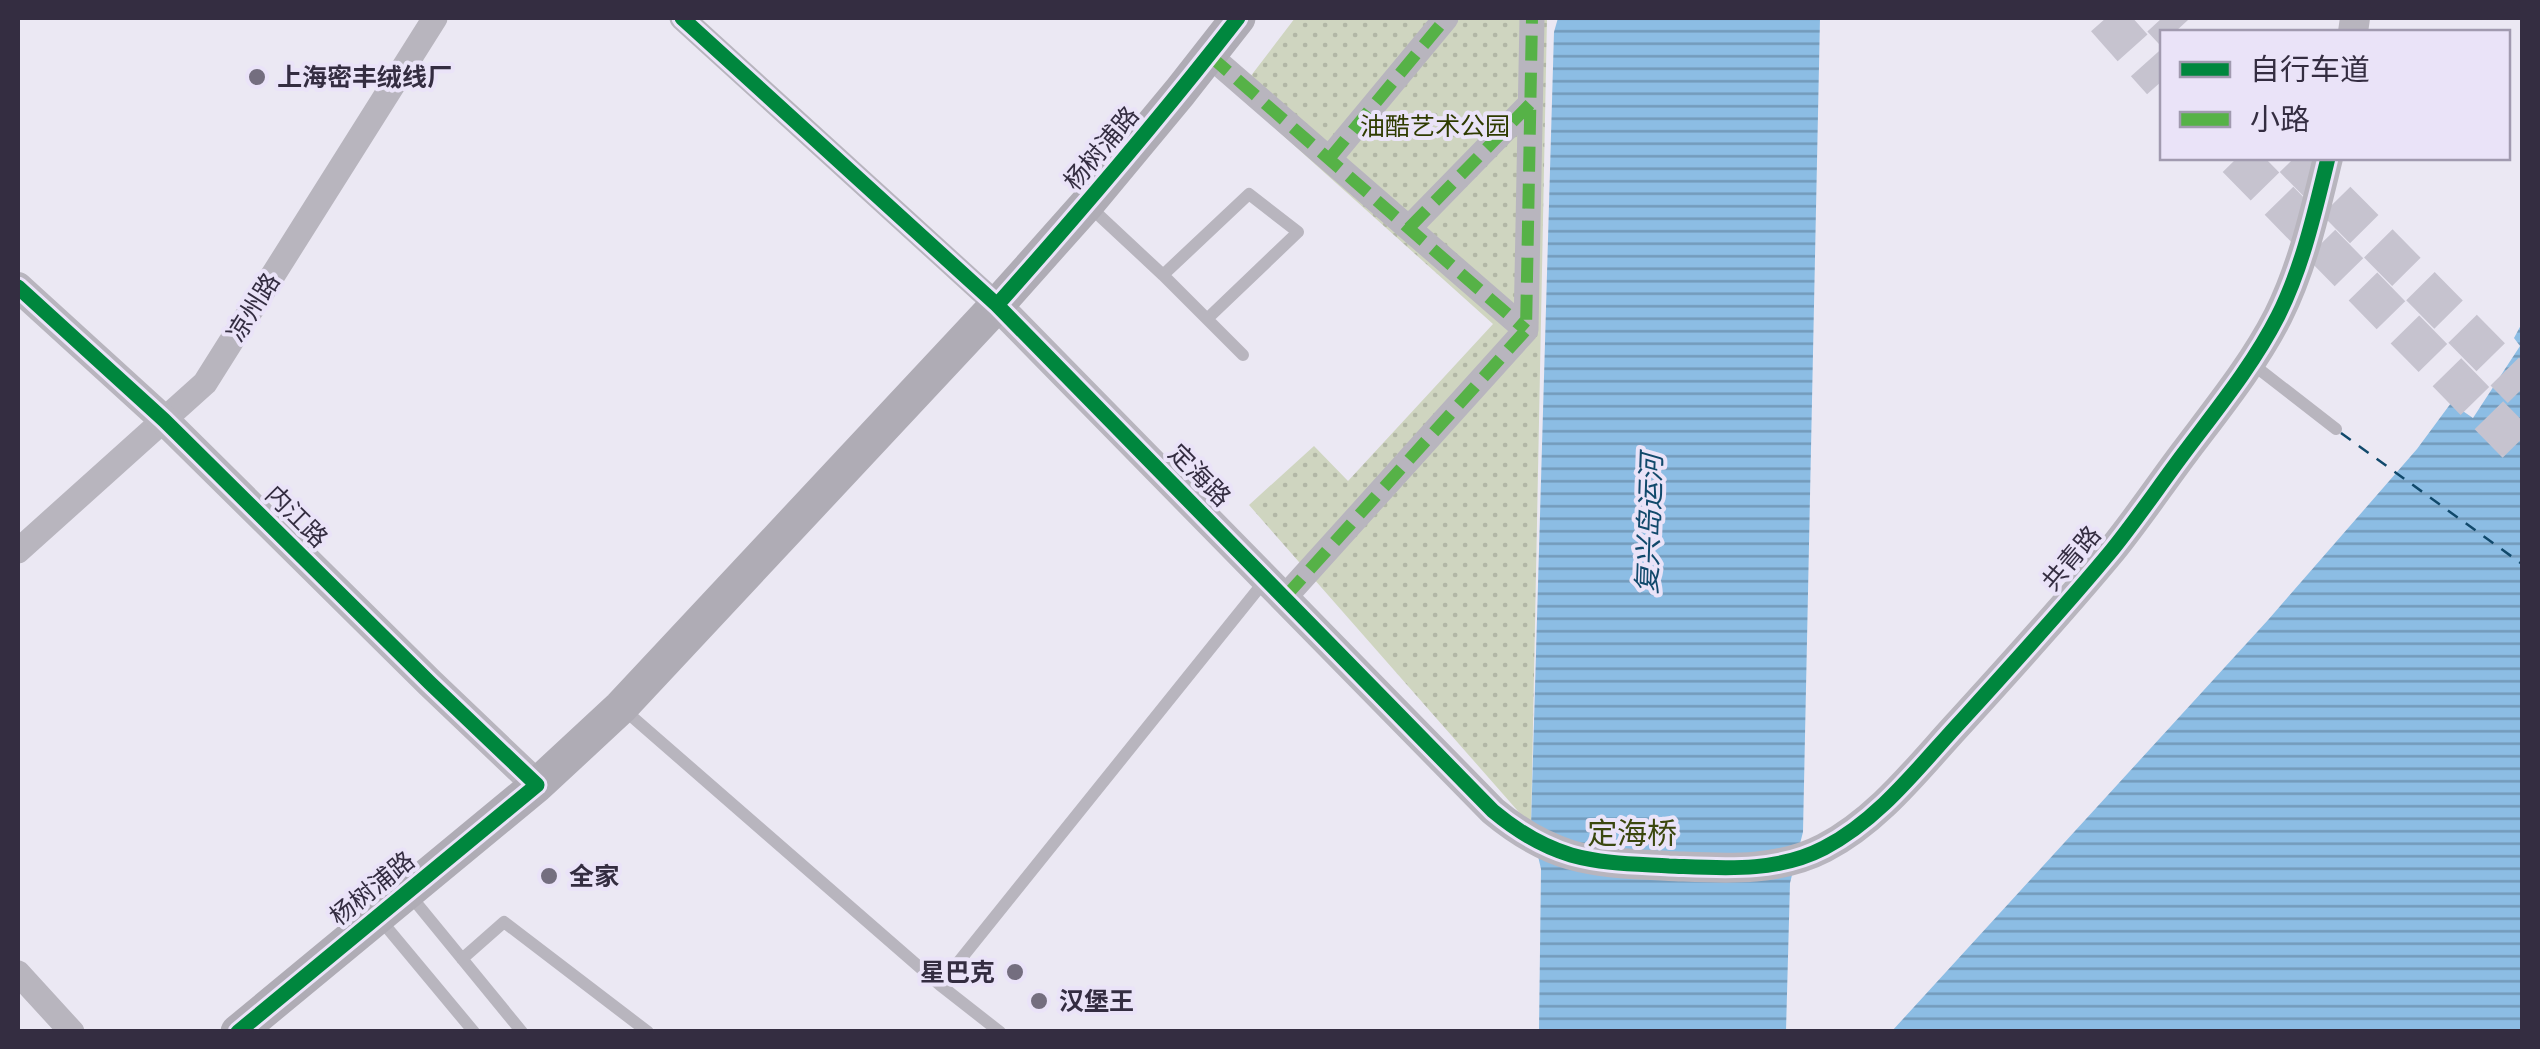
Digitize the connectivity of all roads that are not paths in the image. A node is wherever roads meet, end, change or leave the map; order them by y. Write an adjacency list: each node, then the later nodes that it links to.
1 (434, 18): 19 (street, 凉州路)
2 (682, 18): 14 (street, 定海路)
3 (1238, 18): 6 (main road, 杨树浦路)
4 (1446, 18): 8 (street)
5 (1532, 18): 7 (street)
6 (1209, 55): 8 (street); 10 (main road, 杨树浦路)
7 (1530, 104): 11 (street); 16 (street)
8 (1329, 159): 11 (street)
9 (2328, 160): 18 (street, 共青路)
10 (1087, 204): 12 (lane); 14 (main road, 杨树浦路)
11 (1408, 228): 16 (street)
12 (1163, 275): 15 (lane); 15 (lane)
13 (18, 287): 19 (street, 内江路)
14 (997, 305): 22 (street, 定海路); 23 (main road, 杨树浦路)
15 (1208, 319): 17 (lane)
16 (1526, 330): 22 (street)
17 (1243, 355)
18 (2250, 362): 20 (lane); 25 (street, 共青路)
19 (164, 420): 21 (street, 凉州路); 24 (street, 内江路)
20 (2336, 429)
21 (18, 551)
22 (1276, 587): 25 (street, 定海路); 30 (lane)
23 (621, 707): 24 (main road, 杨树浦路); 30 (lane)
24 (538, 785): 26 (main road, 杨树浦路)
25 (1725, 868)
26 (407, 892): 27 (main road, 杨树浦路); 28 (lane)
27 (377, 916): 32 (main road, 杨树浦路); 33 (lane)
28 (462, 959): 34 (lane); 35 (lane)
29 (18, 973): 31 (street)
30 (940, 986): 36 (lane)
31 (72, 1032)
32 (238, 1032)
33 (474, 1032)
34 (522, 1032)
35 (648, 1032)
36 (1000, 1032)

